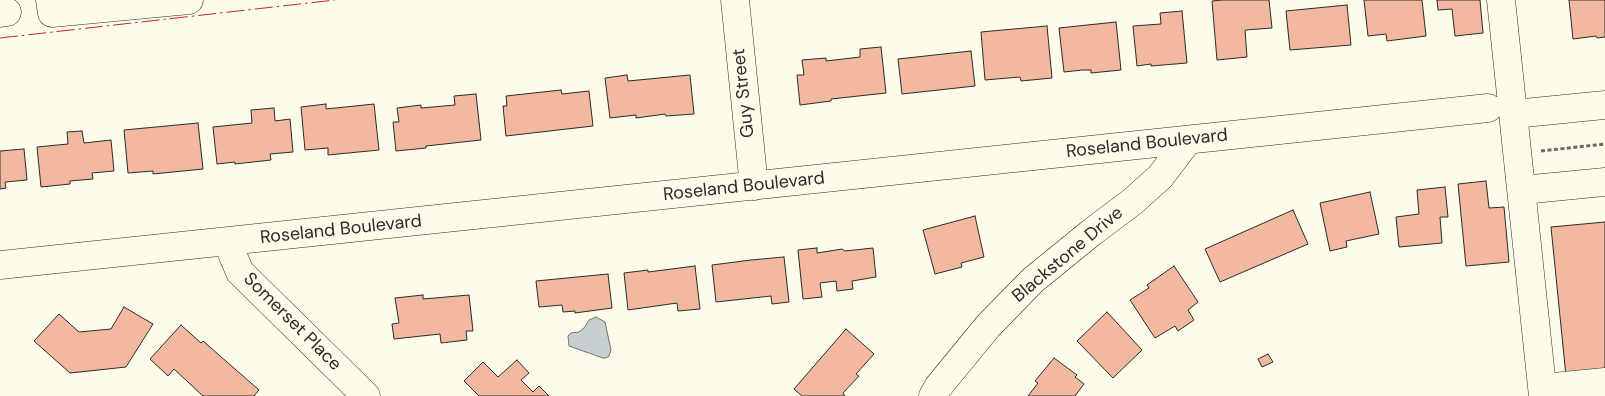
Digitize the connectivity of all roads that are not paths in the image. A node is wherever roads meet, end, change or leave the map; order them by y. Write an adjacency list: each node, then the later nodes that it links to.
1 (50, 0): 2 (street)
2 (189, 0)
3 (735, 0): 10 (street, Guy Street)
4 (1501, 0): 7 (street)
5 (1605, 104): 7 (street)
6 (1488, 108): 8 (street, Roseland Boulevard)
7 (1514, 114): 11 (street)
8 (1188, 140): 10 (street, Roseland Boulevard); 17 (street, Blackstone Drive)
9 (1605, 182): 11 (street)
10 (754, 186): 12 (street, Roseland Boulevard)
11 (1522, 190): 15 (street)
12 (228, 242): 13 (street, Roseland Boulevard); 16 (street, Somerset Place)
13 (0, 265)
14 (1605, 382): 15 (street)
15 (1543, 392)
16 (366, 396)
17 (932, 396)

